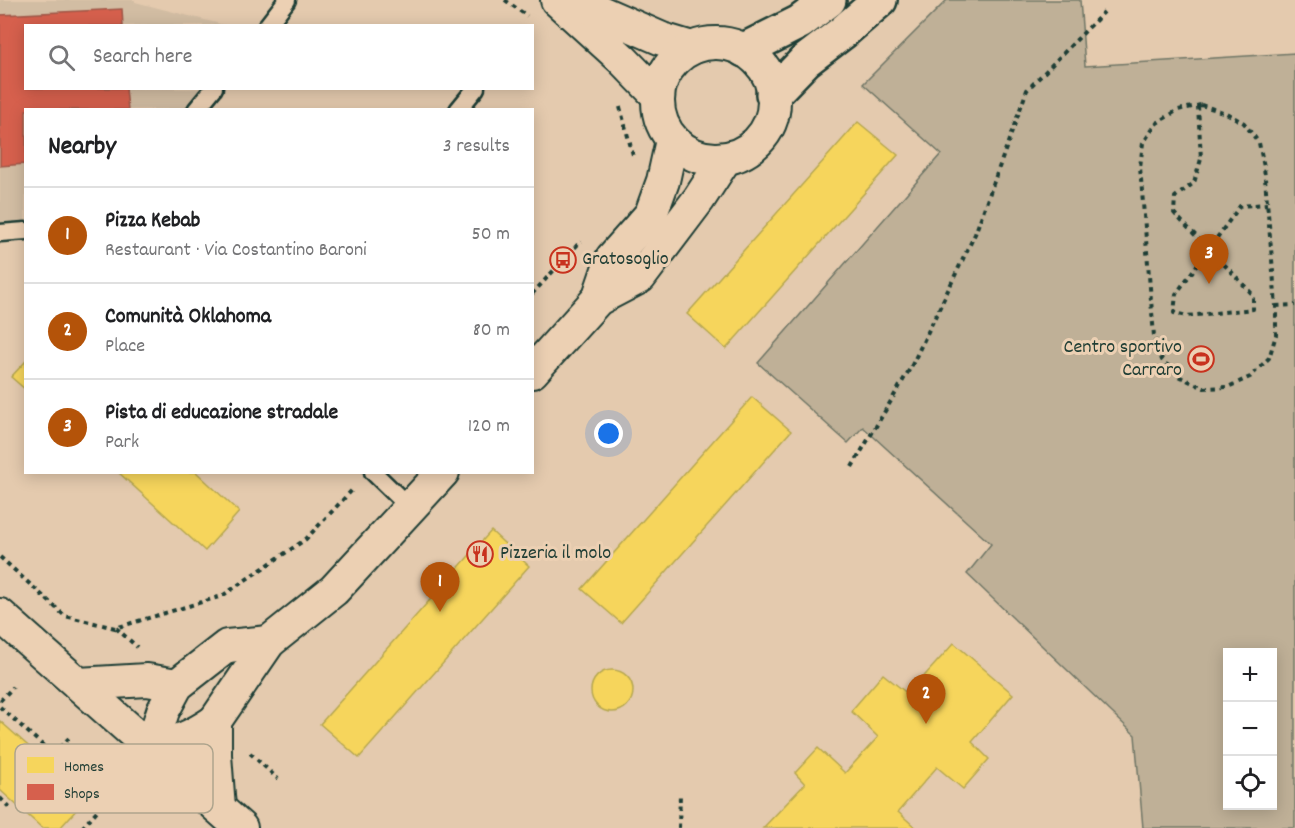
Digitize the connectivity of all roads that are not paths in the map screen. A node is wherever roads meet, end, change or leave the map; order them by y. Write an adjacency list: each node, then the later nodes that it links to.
1 (287, 0): 6 (lane)
2 (573, 0): 7 (street)
3 (829, 0): 8 (street)
4 (880, 0): 11 (street)
5 (545, 10): 12 (street)
6 (269, 24)
7 (692, 48): 8 (street); 12 (street)
8 (744, 50): 11 (street)
9 (212, 90): 13 (lane)
10 (474, 90): 14 (lane)
11 (773, 93): 16 (street)
12 (658, 96): 15 (street)
13 (198, 108)
14 (460, 108)
15 (672, 140): 16 (street); 19 (street)
16 (725, 159): 19 (street)
17 (24, 231): 18 (lane)
18 (0, 233)
19 (598, 299): 20 (street)
20 (534, 370)
21 (441, 474): 23 (street)
22 (367, 477): 23 (lane)
23 (411, 509): 25 (street)
24 (0, 615): 26 (street)
25 (270, 642): 27 (street); 28 (street)
26 (78, 684): 27 (street); 29 (street)
27 (177, 684): 30 (street)
28 (215, 721): 31 (street); 33 (street)
29 (146, 744)
30 (152, 744)
31 (173, 744)
32 (213, 803): 33 (street)
33 (230, 818)

